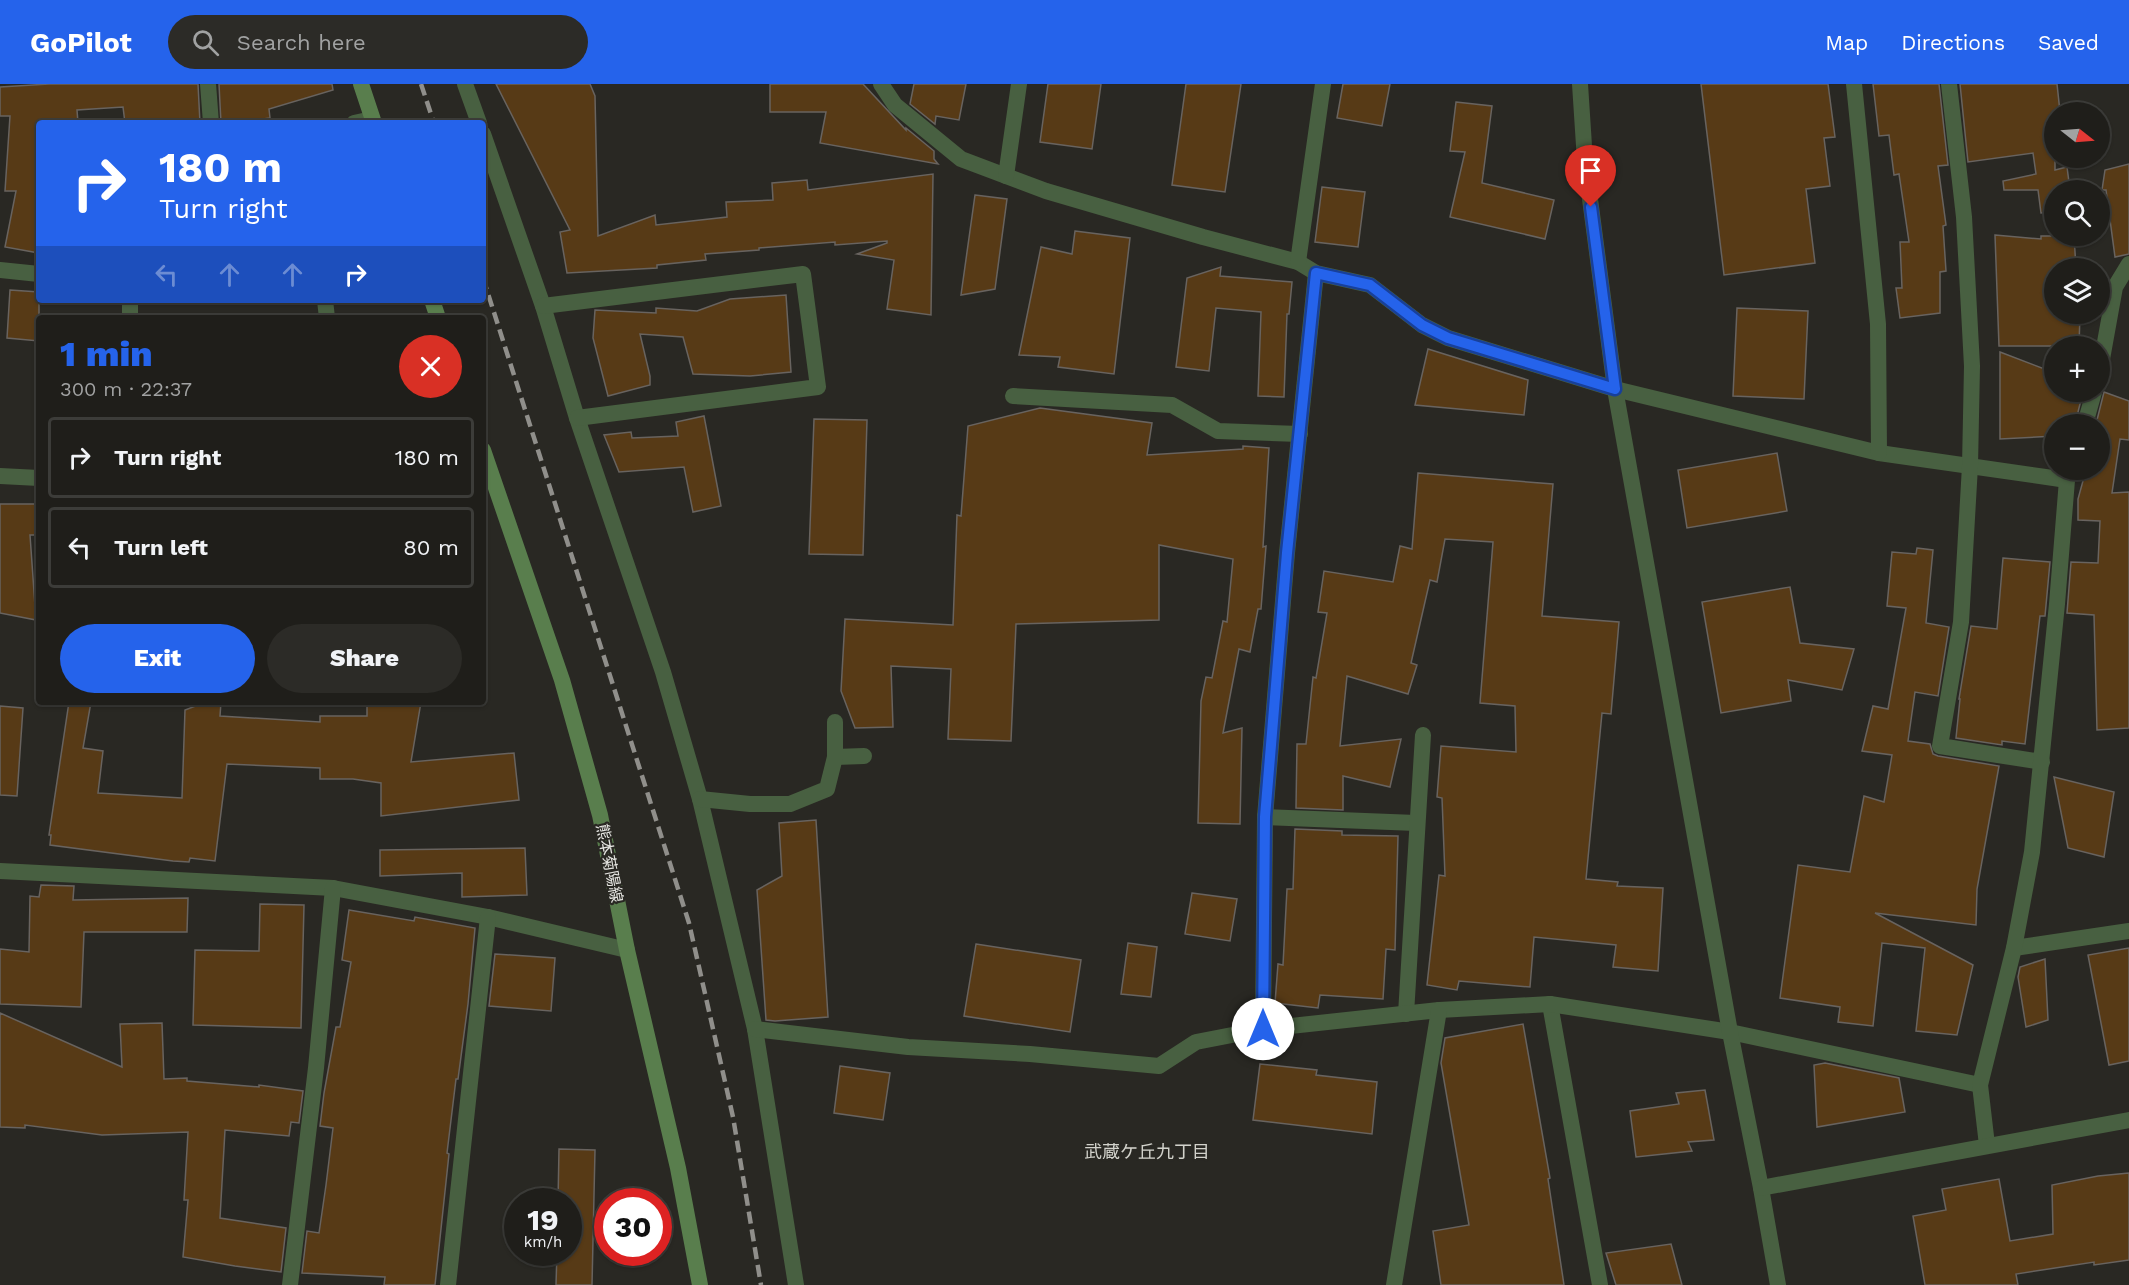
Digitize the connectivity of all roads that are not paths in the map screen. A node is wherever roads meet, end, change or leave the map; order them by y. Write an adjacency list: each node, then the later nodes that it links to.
1 (208, 84): 10 (street)
2 (361, 84): 11 (main road)
3 (465, 84): 12 (street)
4 (881, 84): 14 (street)
5 (1019, 84): 14 (street)
6 (1323, 84): 15 (street)
7 (1580, 84): 22 (street)
8 (1854, 84): 26 (street)
9 (1949, 84): 28 (street)
10 (211, 120)
11 (373, 120)
12 (478, 120)
13 (486, 143): 20 (street)
14 (1006, 176): 15 (street)
15 (1298, 262): 18 (street)
16 (2129, 264): 21 (street)
17 (0, 270): 19 (street)
18 (1316, 273): 22 (street); 25 (street)
19 (36, 274)
20 (543, 306): 24 (street); 24 (street)
21 (2106, 336)
22 (1615, 389): 26 (street); 52 (street)
23 (1013, 396): 25 (street)
24 (577, 418): 38 (street)
25 (1299, 434): 39 (street)
26 (1879, 453): 28 (street)
27 (486, 459): 46 (main road, 熊本菊陽線)
28 (1970, 466): 29 (street); 37 (street)
29 (2044, 473)
30 (0, 476): 31 (street)
31 (36, 478)
32 (2069, 480): 37 (street)
33 (835, 722): 36 (street)
34 (1423, 735): 40 (street)
35 (864, 756): 36 (street)
36 (835, 757): 38 (street)
37 (2042, 762): 45 (street)
38 (699, 799): 50 (street)
39 (1265, 817): 40 (street); 51 (street)
40 (1416, 823): 49 (street)
41 (0, 871): 42 (street)
42 (333, 888): 43 (street); 57 (street)
43 (488, 917): 46 (street); 58 (street)
44 (2129, 931): 45 (street)
45 (2014, 948): 53 (street)
46 (627, 950): 59 (main road, 熊本菊陽線)
47 (1550, 1005): 48 (street); 52 (street); 62 (street)
48 (1439, 1010): 49 (street); 61 (street)
49 (1406, 1014): 51 (street)
50 (755, 1029): 51 (street); 60 (street)
51 (1263, 1029)
52 (1730, 1032): 53 (street); 56 (street)
53 (1980, 1085): 55 (street)
54 (2129, 1120): 55 (street)
55 (1987, 1145): 56 (street)
56 (1761, 1188): 63 (street)
57 (290, 1285)
58 (448, 1285)
59 (700, 1285)
60 (796, 1285)
61 (1394, 1285)
62 (1600, 1285)
63 (1778, 1285)

